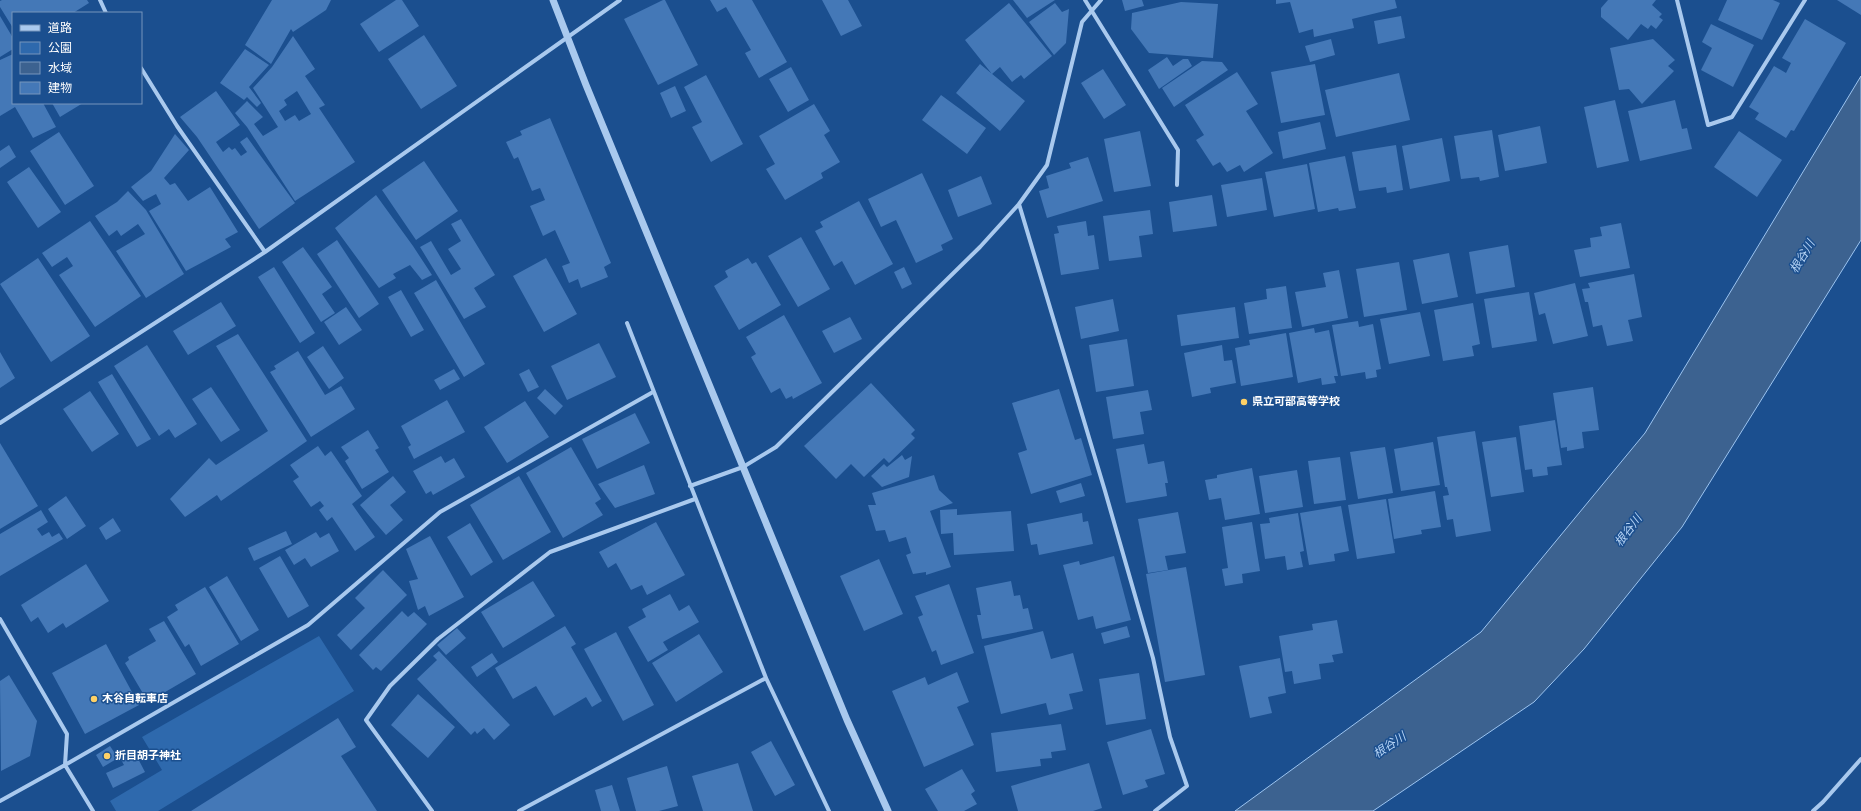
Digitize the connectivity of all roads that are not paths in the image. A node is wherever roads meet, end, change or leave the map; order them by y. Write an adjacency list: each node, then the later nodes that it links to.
1 (100, 0): 9 (street)
2 (553, 0): 10 (street)
3 (620, 0): 10 (street)
4 (1084, 0): 8 (street)
5 (1102, 0): 8 (street)
6 (1677, 0): 7 (street)
7 (1805, 0)
8 (1092, 11): 12 (street); 13 (street)
9 (106, 12)
10 (567, 37): 14 (street); 18 (street)
11 (142, 70): 14 (street)
12 (1177, 185)
13 (1019, 204): 18 (street); 31 (street)
14 (265, 252): 17 (street)
15 (627, 323): 16 (street)
16 (653, 392): 19 (street); 24 (street)
17 (0, 423)
18 (743, 467): 19 (street); 30 (street)
19 (690, 486): 20 (street)
20 (695, 499): 22 (street); 27 (street)
21 (0, 619): 24 (street)
22 (766, 678): 28 (street); 29 (street)
23 (1861, 759): 32 (street)
24 (65, 765): 25 (street); 26 (street)
25 (0, 801)
26 (93, 811)
27 (432, 811)
28 (519, 811)
29 (829, 811)
30 (888, 811)
31 (1155, 811)
32 (1813, 811)

